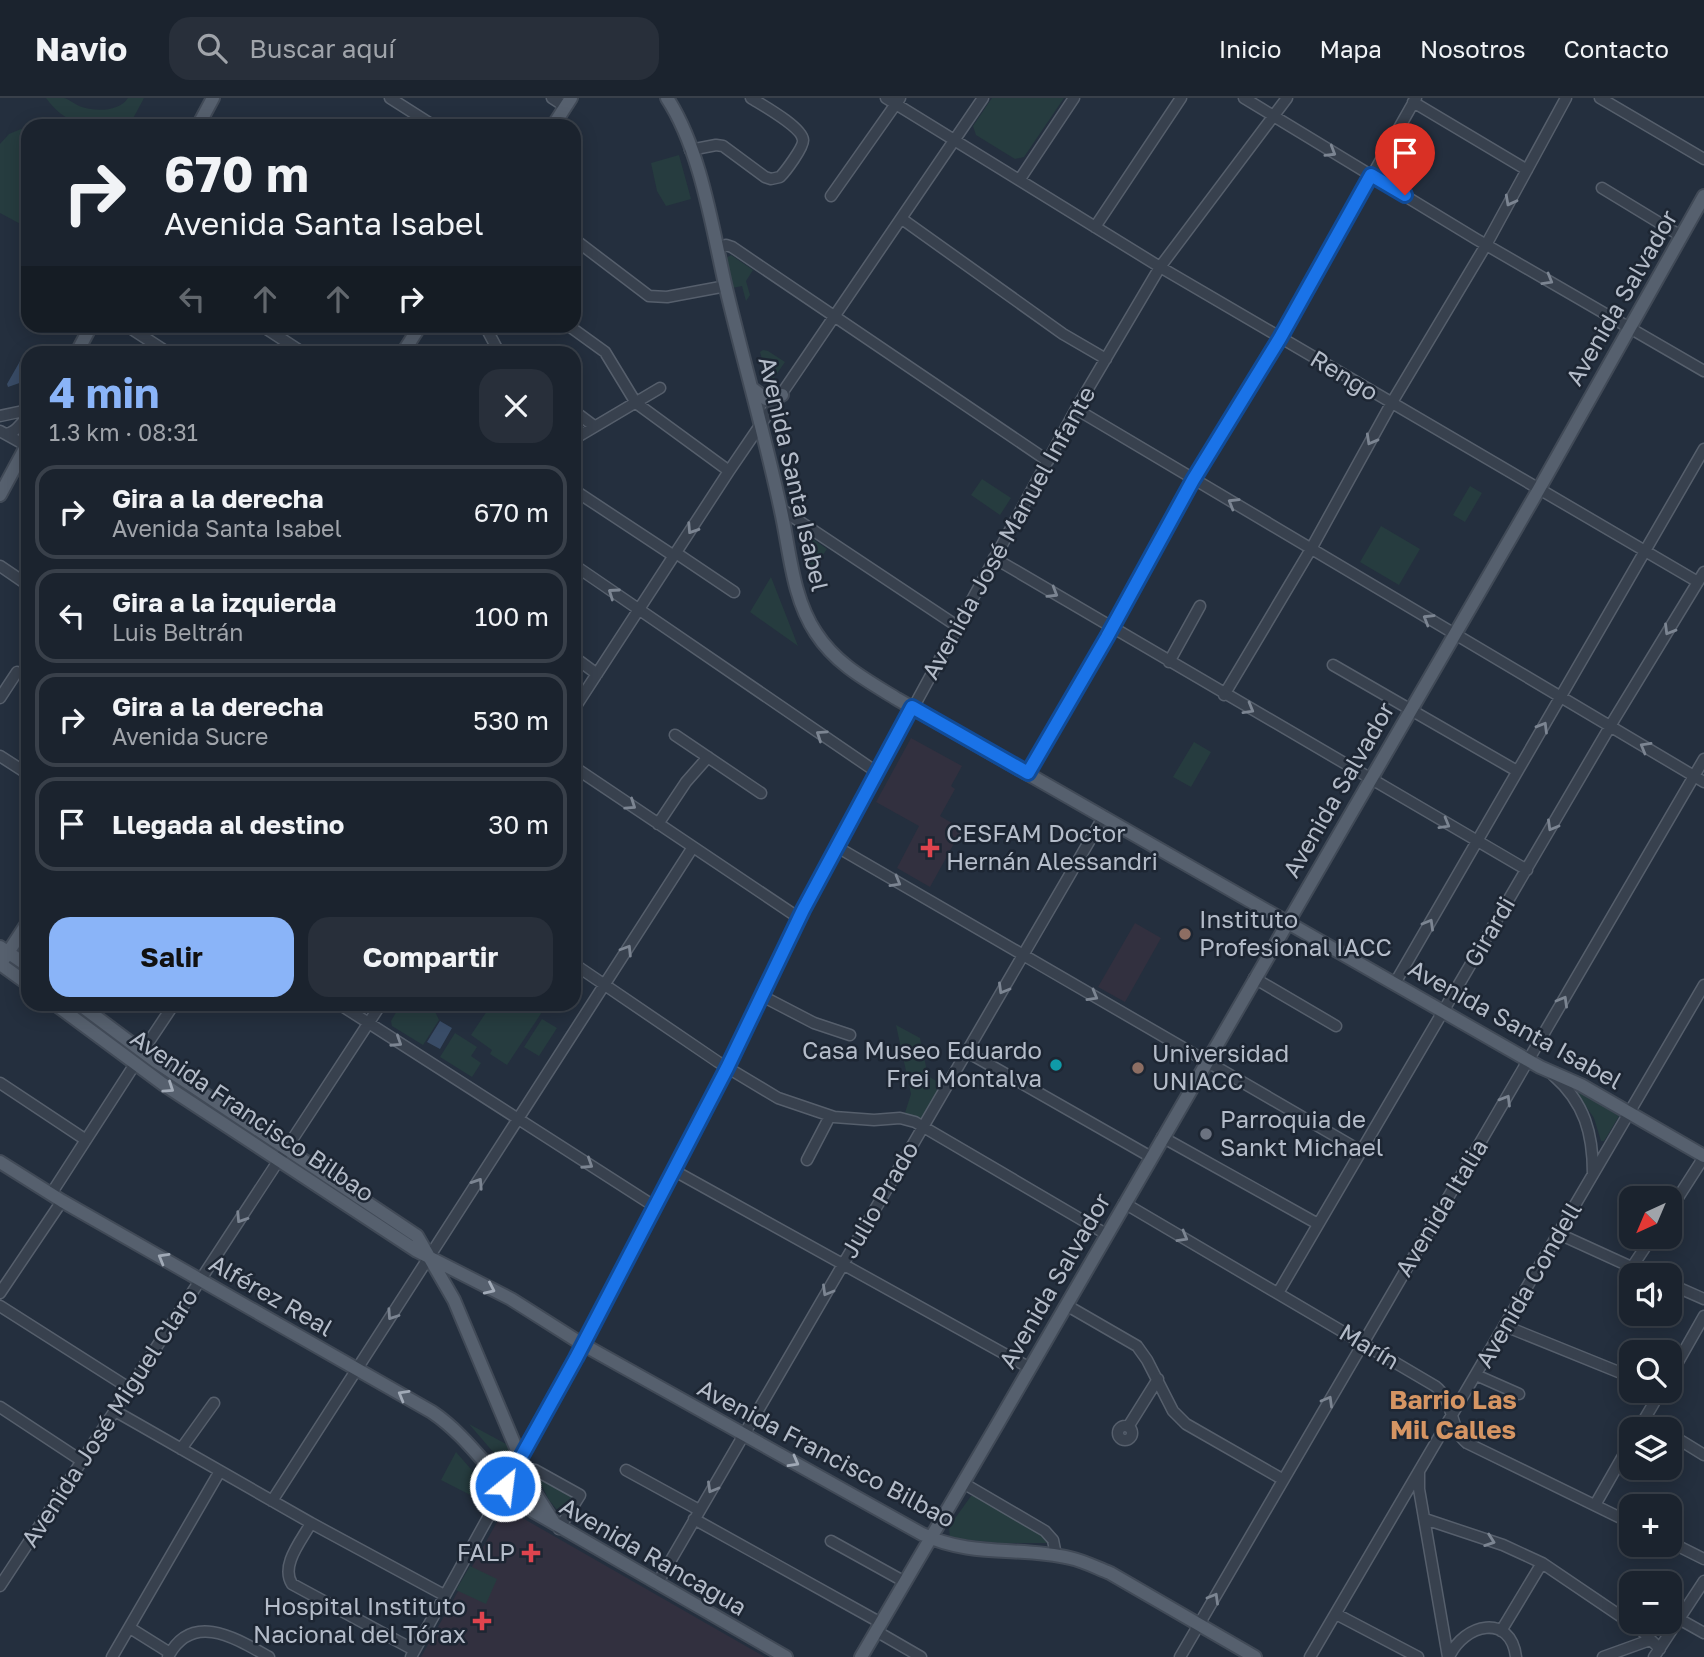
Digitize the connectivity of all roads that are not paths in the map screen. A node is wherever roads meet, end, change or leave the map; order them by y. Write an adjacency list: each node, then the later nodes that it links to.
1 (213, 98): 18 (main road)
2 (390, 98): 19 (street)
3 (552, 98): 16 (street)
4 (667, 98): 22 (main road, Avenida Santa Isabel)
5 (751, 98): 22 (street)
6 (886, 98): 15 (street, Rengo)
7 (983, 98): 21 (street)
8 (1073, 98): 26 (street)
9 (1181, 98): 31 (street)
10 (1244, 98): 17 (street)
11 (1287, 98): 17 (street, Avenida José Manuel Infante)
12 (1566, 98): 24 (street)
13 (1600, 98): 23 (street)
14 (1415, 100): 24 (street); 25 (street)
15 (898, 101): 21 (street, Rengo); 28 (street)
16 (568, 102): 20 (main road)
17 (1273, 117): 25 (street, one-way to 25); 36 (street, Avenida José Manuel Infante)
18 (202, 119)
19 (423, 119)
20 (557, 119)
21 (954, 141): 26 (street, Rengo); 30 (street)
22 (690, 150): 35 (main road, Avenida Santa Isabel)
23 (1704, 159)
24 (1527, 170): 34 (street, one-way to 34)
25 (1371, 175): 34 (street); 43 (street)
26 (1020, 179): 31 (street, Rengo)
27 (1602, 188): 32 (street)
28 (831, 195)
29 (1704, 196): 32 (main road, Avenida Salvador)
30 (902, 219): 38 (street); 46 (street)
31 (1095, 228): 36 (street, Rengo)
32 (1681, 236): 39 (main road, Avenida Salvador)
33 (581, 244): 37 (street)
34 (1486, 245): 39 (street, one-way to 39); 52 (street)
35 (717, 248): 37 (main road, Avenida Santa Isabel); 38 (street)
36 (1160, 267): 43 (street, Rengo); 46 (street, Avenida José Manuel Infante)
37 (726, 286): 49 (main road, Avenida Santa Isabel)
38 (835, 318): 50 (street); 65 (street)
39 (1629, 327): 47 (street); 68 (main road, Avenida Salvador)
40 (138, 333): 44 (street)
41 (273, 333): 45 (street)
42 (579, 333): 51 (street)
43 (1280, 338): 52 (street, Rengo); 67 (street)
44 (158, 346)
45 (293, 346)
46 (1106, 359): 53 (street, Avenida José Manuel Infante)
47 (1704, 371)
48 (660, 388): 51 (street)
49 (752, 390): 50 (main road); 59 (main road, Avenida Santa Isabel)
50 (782, 395): 59 (street)
51 (636, 403): 58 (street); 66 (street)
52 (1391, 404): 68 (street, Rengo); 72 (street, one-way to 72)
53 (1076, 409): 65 (street, Avenida José Manuel Infante); 67 (street)
54 (21, 415): 55 (street)
55 (0, 416)
56 (581, 416): 58 (street)
57 (21, 421): 60 (street)
58 (594, 426): 61 (street)
59 (761, 428): 66 (street); 71 (main road, Avenida Santa Isabel)
60 (3, 433): 62 (street)
61 (581, 434)
62 (21, 442)
63 (1704, 449): 73 (street)
64 (21, 456): 70 (main road)
65 (1048, 461): 75 (street, Avenida José Manuel Infante)
66 (729, 471): 74 (street, one-way to 74)
67 (1193, 480): 72 (street, one-way to 67); 85 (street)
68 (1539, 489): 73 (street, Rengo); 86 (main road, Avenida Salvador)
69 (581, 494): 74 (street)
70 (0, 495)
71 (781, 509): 84 (street); 96 (main road, Avenida Santa Isabel)
72 (1311, 549): 86 (street, one-way to 72); 92 (street)
73 (1644, 552): 80 (street, Rengo); 95 (street)
74 (675, 554): 81 (street); 83 (street)
75 (994, 558): 84 (street, Avenida José Manuel Infante); 85 (street, one-way to 85)
76 (0, 566): 79 (street)
77 (581, 570): 83 (street, one-way to 77)
78 (1704, 572): 80 (street, Girardi)
79 (21, 580)
80 (1698, 582): 98 (street, Girardi, one-way to 98)
81 (734, 592)
82 (1200, 606): 88 (street)
83 (638, 611): 91 (street); 106 (street, one-way to 83)
84 (957, 626): 96 (street, Avenida José Manuel Infante)
85 (1112, 629): 88 (street); 107 (street)
86 (1453, 634): 95 (street); 97 (main road, Avenida Salvador)
87 (581, 662): 91 (street)
88 (1169, 662): 92 (street)
89 (1334, 665): 97 (street)
90 (17, 672): 93 (street)
91 (597, 674): 94 (street)
92 (1224, 695): 109 (street, one-way to 109)
93 (0, 698)
94 (581, 698)
95 (1560, 698): 98 (street); 104 (street, one-way to 95)
96 (912, 707): 106 (street, Avenida José Manuel Infante); 107 (main road, Avenida Santa Isabel)
97 (1409, 710): 104 (street); 109 (main road, Avenida Salvador)
98 (1610, 727): 108 (street, one-way to 98); 117 (street, Girardi, one-way to 117)
99 (675, 736): 101 (street)
100 (0, 756): 103 (street)
101 (708, 757): 111 (street); 113 (street)
102 (1704, 760): 108 (street, Avenida Italia)
103 (21, 770)
104 (1517, 771): 114 (street)
105 (581, 772): 113 (street, one-way to 113)
106 (878, 773): 116 (street, Avenida José Manuel Infante)
107 (1028, 773): 112 (main road, Avenida Santa Isabel)
108 (1694, 776): 110 (street); 143 (street, Avenida Italia, one-way to 108)
109 (1369, 779): 114 (street, one-way to 114); 119 (main road, Avenida Salvador)
110 (1704, 782)
111 (761, 793)
112 (1104, 816): 119 (main road, Avenida Santa Isabel); 122 (street, Julio Prado)
113 (658, 824): 115 (street)
114 (1476, 842): 117 (street); 128 (street, one-way to 114)
115 (693, 847): 118 (street); 129 (street, one-way to 115)
116 (837, 847): 118 (street, Avenida José Manuel Infante); 122 (street, one-way to 122)
117 (1527, 870): 137 (street, Girardi)
118 (799, 918): 131 (street, Avenida José Manuel Infante)
119 (1287, 922): 126 (main road, Avenida Salvador); 128 (main road, Avenida Santa Isabel)
120 (21, 930): 121 (main road)
121 (4, 949): 123 (main road); 124 (main road)
122 (1023, 955): 142 (street, Julio Prado, one-way to 142); 144 (street, one-way to 144)
123 (21, 961)
124 (0, 964): 127 (main road)
125 (581, 969): 129 (street)
126 (1254, 978): 139 (street); 144 (main road, Avenida Salvador)
127 (21, 979)
128 (1395, 984): 137 (main road, Avenida Santa Isabel)
129 (605, 985): 146 (street); 151 (street)
130 (1704, 985): 149 (street, Avenida Condell)
131 (762, 996): 140 (street); 146 (street, Avenida José Manuel Infante)
132 (64, 1011): 145 (main road, Avenida Francisco Bilbao)
133 (88, 1011): 141 (main road, Avenida Francisco Bilbao)
134 (169, 1011): 141 (street)
135 (350, 1011): 138 (street)
136 (376, 1011): 138 (street, Avenida José Miguel Claro)
137 (1444, 1012): 143 (main road, Avenida Santa Isabel); 156 (street, Girardi)
138 (368, 1023): 151 (street, one-way to 151); 155 (street, Avenida José Miguel Claro)
139 (1336, 1026)
140 (850, 1035)
141 (142, 1052): 155 (main road, Avenida Francisco Bilbao)
142 (967, 1052): 152 (street, Julio Prado); 157 (street)
143 (1529, 1060): 147 (main road, Avenida Santa Isabel); 183 (street, Avenida Italia, one-way to 143)
144 (1206, 1061): 153 (main road, Avenida Salvador); 156 (street)
145 (135, 1065): 154 (street); 160 (main road, Avenida Francisco Bilbao, one-way to 160)
146 (727, 1068): 150 (street); 162 (street, Avenida José Manuel Infante)
147 (1550, 1073): 149 (main road, Avenida Santa Isabel); 163 (street)
148 (0, 1083): 154 (street)
149 (1630, 1113): 158 (main road, Avenida Santa Isabel); 163 (street, Avenida Condell)
150 (830, 1116): 152 (street); 159 (street)
151 (519, 1120): 167 (street, one-way to 167); 171 (street, one-way to 151)
152 (923, 1126): 169 (street); 173 (street, Julio Prado)
153 (1162, 1138): 157 (main road, Avenida Salvador); 168 (street)
154 (86, 1140): 165 (street)
155 (287, 1148): 160 (street, Avenida José Miguel Claro); 171 (main road, Avenida Francisco Bilbao)
156 (1361, 1151): 168 (street, Girardi)
157 (1151, 1157): 166 (main road, Avenida Salvador)
158 (1704, 1157): 164 (street)
159 (807, 1160)
160 (279, 1161): 171 (main road, Avenida Francisco Bilbao); 174 (street, Avenida José Miguel Claro, one-way to 174)
161 (1, 1166): 165 (main road, Alférez Real)
162 (673, 1170): 167 (street, Avenida José Manuel Infante); 173 (street)
163 (1592, 1177): 170 (street, Avenida Condell)
164 (1682, 1191)
165 (57, 1197): 174 (main road, Alférez Real, one-way to 165); 176 (street)
166 (1124, 1203): 169 (main road, Avenida Salvador); 177 (street, Marín, one-way to 177)
167 (654, 1206): 184 (street, Avenida José Manuel Infante)
168 (1318, 1224): 177 (street, Girardi)
169 (1106, 1234): 179 (main road, Avenida Salvador)
170 (1559, 1234): 172 (street); 182 (street, Avenida Condell)
171 (429, 1258): 184 (main road, Avenida Francisco Bilbao, one-way to 184); 186 (street, one-way to 186); 203 (main road)
172 (1623, 1263)
173 (843, 1265): 187 (street); 198 (street, Julio Prado, one-way to 198)
174 (200, 1279): 186 (main road, Alférez Real); 191 (street, Avenida José Miguel Claro)
175 (1682, 1289): 178 (street)
176 (0, 1293)
177 (1278, 1293): 183 (street, Marín)
178 (1704, 1299)
179 (1066, 1305): 187 (main road, Avenida Salvador); 190 (street)
180 (0, 1306): 191 (street)
181 (1704, 1316): 185 (street)
182 (1505, 1326): 188 (street); 189 (street, Avenida Condell)
183 (1362, 1343): 196 (street, Marín); 208 (street, Avenida Italia, one-way to 183)
184 (582, 1344): 198 (main road, Avenida Francisco Bilbao); 203 (street, Avenida José Manuel Infante)
185 (1682, 1355)
186 (356, 1368): 210 (main road, Alférez Real, one-way to 186); 211 (street)
187 (1030, 1368): 209 (main road, Avenida Salvador)
188 (1619, 1372)
189 (1476, 1375): 192 (street); 196 (street, Avenida Condell)
190 (1158, 1379): 197 (street); 208 (street)
191 (130, 1388): 195 (street, Avenida José Miguel Claro)
192 (1519, 1394)
193 (214, 1403): 200 (street)
194 (0, 1407): 202 (street)
195 (115, 1411): 200 (street); 202 (street, Avenida José Miguel Claro)
196 (1453, 1415): 207 (street, Avenida Condell); 212 (street, Marín)
197 (1128, 1427)
198 (744, 1434): 213 (street, Julio Prado, one-way to 213); 218 (main road, Avenida Francisco Bilbao, one-way to 218)
199 (1682, 1441): 201 (street)
200 (181, 1449): 206 (street)
201 (1704, 1455)
202 (82, 1461): 225 (street, Avenida José Miguel Claro)
203 (523, 1463): 210 (street, Avenida José Manuel Infante); 217 (main road); 217 (street)
204 (1619, 1463): 212 (street)
205 (626, 1470): 213 (street)
206 (220, 1471): 211 (street); 236 (street)
207 (1419, 1472): 215 (street); 231 (street, Avenida Condell)
208 (1282, 1479): 234 (street, Avenida Italia, one-way to 208)
209 (963, 1483): 218 (main road, Avenida Salvador); 221 (street)
210 (505, 1486): 217 (main road, Avenida Rancagua); 230 (street, Avenida José Manuel Infante)
211 (272, 1501): 216 (street)
212 (1595, 1505): 214 (street, Marín)
213 (696, 1515): 228 (street, Julio Prado); 235 (street)
214 (1619, 1517)
215 (1425, 1519): 223 (street, one-way to 223); 253 (street)
216 (311, 1523): 230 (street); 242 (street)
217 (559, 1529): 228 (main road, Avenida Rancagua)
218 (930, 1538): 221 (main road, Avenida Francisco Bilbao); 227 (main road, Avenida Salvador)
219 (831, 1541): 227 (street)
220 (1682, 1548): 222 (street)
221 (1056, 1555): 234 (main road, Avenida Francisco Bilbao)
222 (1704, 1559)
223 (1542, 1563): 237 (street); 240 (street)
224 (0, 1565): 225 (street)
225 (10, 1572): 229 (street, Avenida José Miguel Claro)
226 (1704, 1581): 232 (street)
227 (905, 1582): 235 (main road, Avenida Salvador)
228 (657, 1584): 246 (main road, Avenida Rancagua)
229 (0, 1586)
230 (444, 1595): 242 (street, Avenida José Manuel Infante)
231 (1336, 1614): 251 (street, Avenida Condell); 252 (street)
232 (1682, 1614)
233 (1682, 1621): 238 (street)
234 (1198, 1625): 249 (street, Avenida Italia); 250 (main road, Avenida Francisco Bilbao)
235 (878, 1627): 247 (main road, Avenida Salvador); 248 (street)
236 (130, 1628): 243 (street); 244 (street)
237 (1501, 1631): 253 (street); 254 (street)
238 (1704, 1633)
239 (1669, 1634): 241 (street)
240 (1650, 1640): 241 (street); 255 (street)
241 (1657, 1653)
242 (413, 1654)
243 (169, 1655): 245 (street)
244 (112, 1657)
245 (269, 1657)
246 (786, 1657)
247 (861, 1657)
248 (921, 1657)
249 (1180, 1657)
250 (1255, 1657)
251 (1310, 1657)
252 (1418, 1657)
253 (1448, 1657)
254 (1516, 1657)
255 (1603, 1657)

